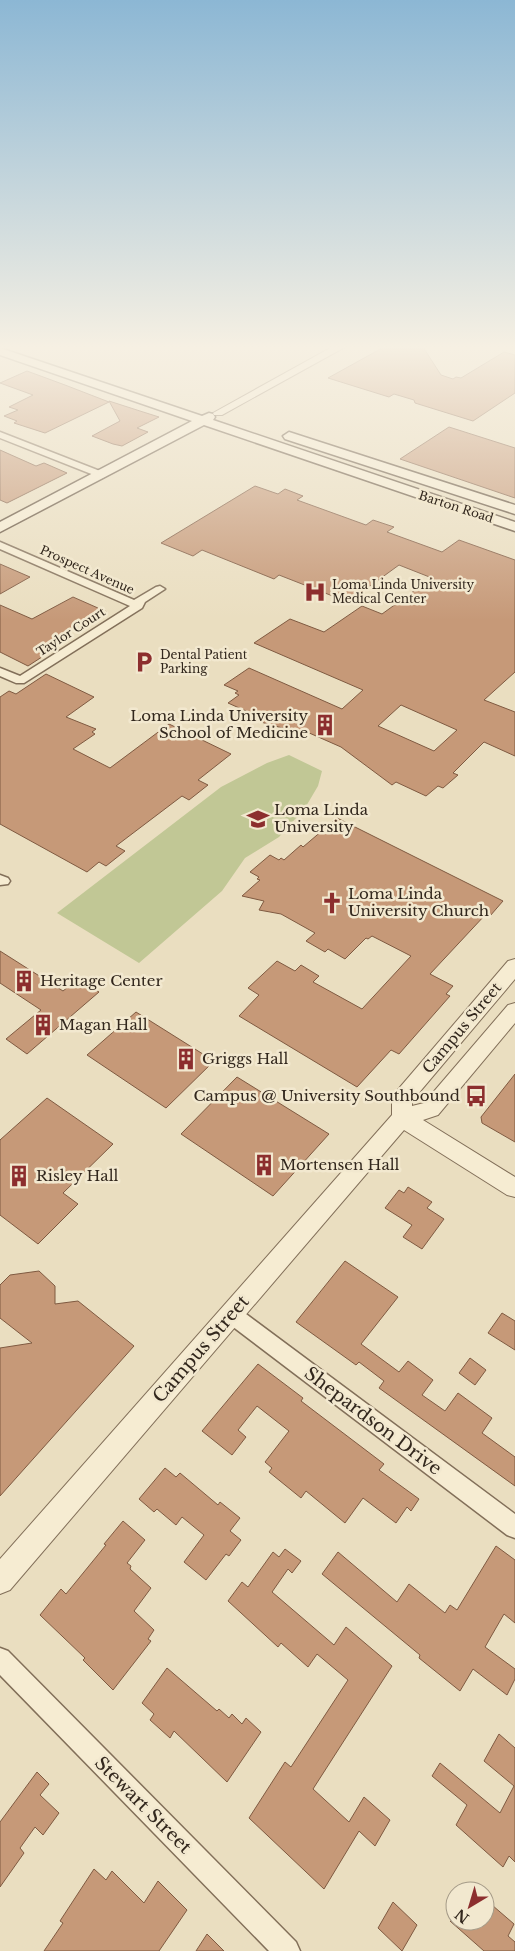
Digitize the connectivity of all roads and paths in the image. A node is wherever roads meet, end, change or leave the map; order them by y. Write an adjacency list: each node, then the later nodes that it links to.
1 (8, 438): 6 (street)
2 (170, 438): 6 (main road)
3 (252, 438): 5 (main road, Barton Road)
4 (298, 438): 7 (main road, Barton Road)
5 (345, 470): 7 (main road); 9 (main road, Barton Road)
6 (102, 474): 10 (main road)
7 (450, 489): 8 (main road, Barton Road)
8 (515, 510)
9 (515, 527)
10 (0, 528)
11 (0, 544): 13 (street, Prospect Avenue)
12 (160, 589): 13 (street, Prospect Avenue)
13 (138, 606): 14 (street, Taylor Court)
14 (0, 671)
15 (515, 966): 17 (street, Campus Street)
16 (515, 1010): 17 (street, Campus Street)
17 (402, 1118): 18 (street); 19 (street, Campus Street)
18 (515, 1188)
19 (231, 1314): 20 (street, Shepardson Drive); 21 (street, Campus Street)
20 (515, 1527)
21 (0, 1580)
22 (0, 1659): 23 (street, Stewart Street)
23 (287, 1951)

